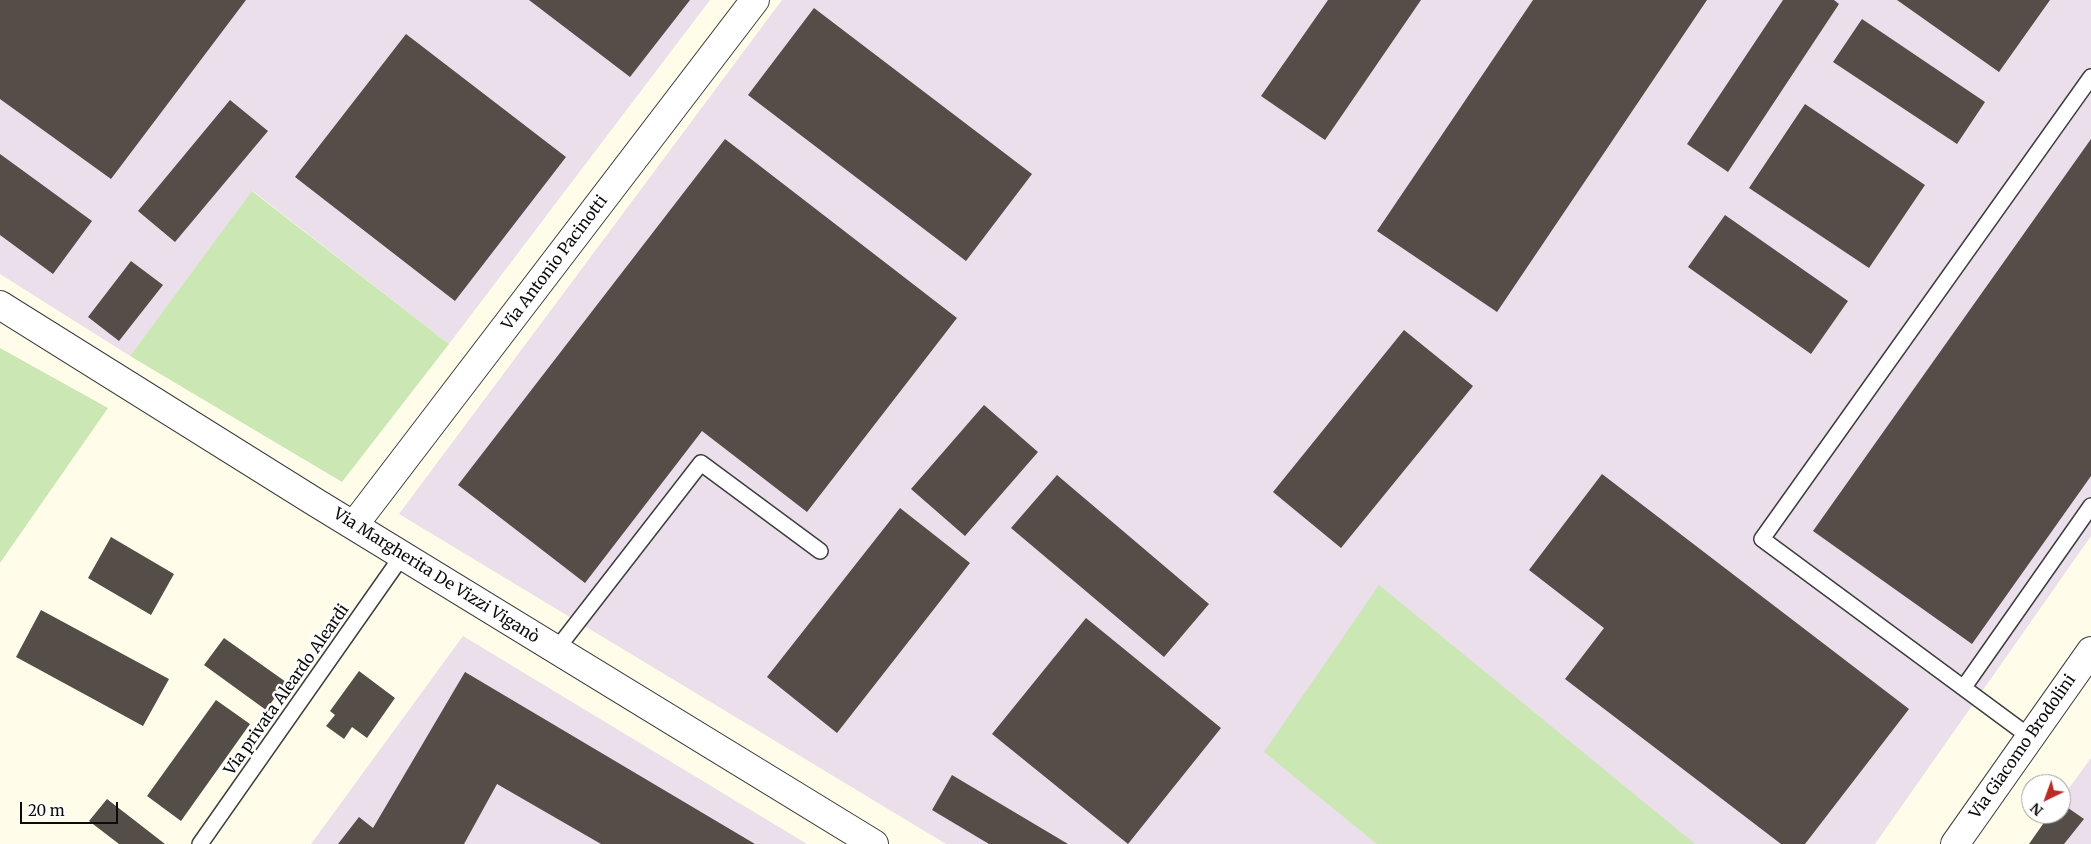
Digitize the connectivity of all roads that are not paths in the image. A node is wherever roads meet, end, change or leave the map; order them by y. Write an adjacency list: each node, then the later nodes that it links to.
1 (755, 0): 5 (street, Via Antonio Pacinotti)
2 (2091, 77): 10 (lane)
3 (0, 305): 5 (street, Via Margherita De Vizzi Viganò)
4 (2091, 506): 10 (lane)
5 (354, 526): 7 (street, Via Margherita De Vizzi Viganò)
6 (820, 551): 8 (lane)
7 (402, 556): 8 (street, Via Margherita De Vizzi Viganò); 12 (lane, Via privata Aleardo Aleardi)
8 (556, 650): 13 (street, Via Margherita De Vizzi Viganò)
9 (2091, 651): 11 (street, Via Giacomo Brodolini)
10 (1964, 687): 11 (lane)
11 (2030, 737): 14 (street, Via Giacomo Brodolini)
12 (200, 844)
13 (874, 844)
14 (1955, 844)

